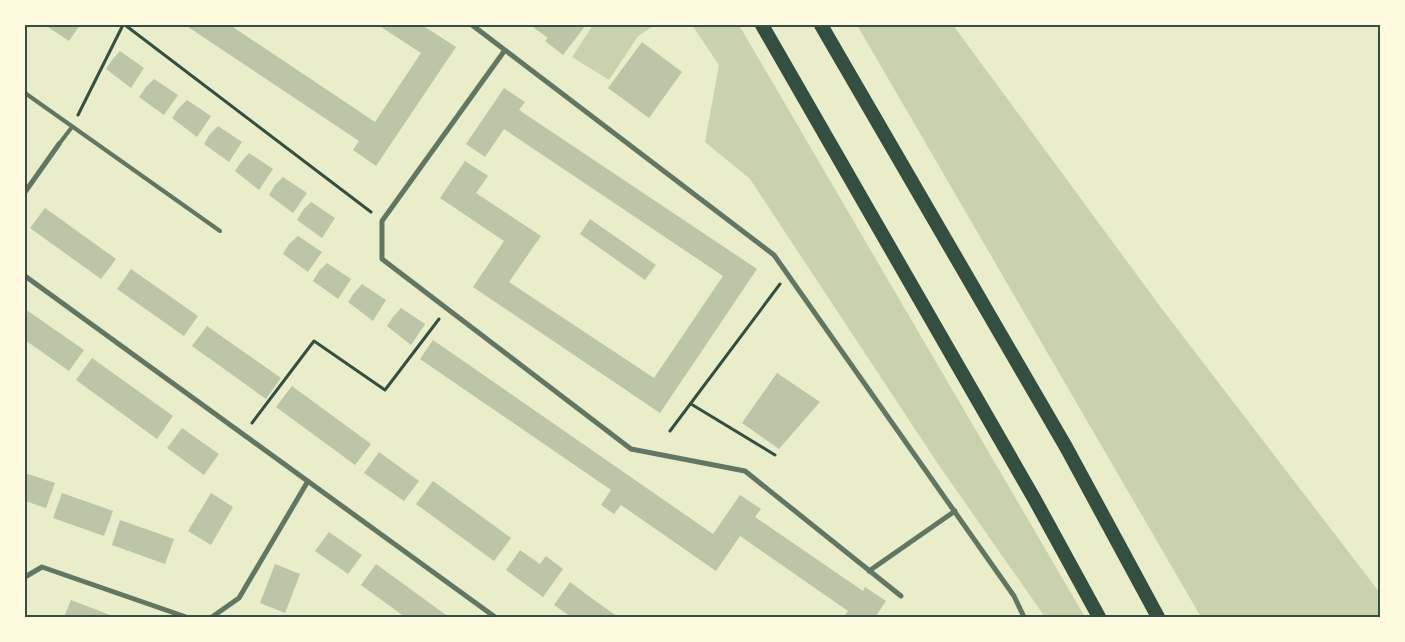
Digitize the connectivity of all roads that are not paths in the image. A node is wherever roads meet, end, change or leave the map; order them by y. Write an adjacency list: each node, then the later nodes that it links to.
1 (472, 25): 4 (street)
2 (762, 25): 20 (highway)
3 (820, 25): 21 (highway)
4 (505, 50): 12 (street); 13 (street)
5 (25, 93): 6 (lane)
6 (72, 127): 7 (lane); 9 (lane)
7 (59, 144): 8 (street)
8 (25, 192)
9 (220, 231)
10 (25, 276): 11 (street)
11 (308, 481): 17 (street); 18 (street)
12 (955, 511): 13 (street); 19 (street)
13 (869, 571): 15 (street)
14 (25, 577): 16 (street)
15 (901, 596)
16 (186, 617)
17 (212, 617)
18 (495, 617)
19 (1024, 617)
20 (1099, 617)
21 (1158, 617)

